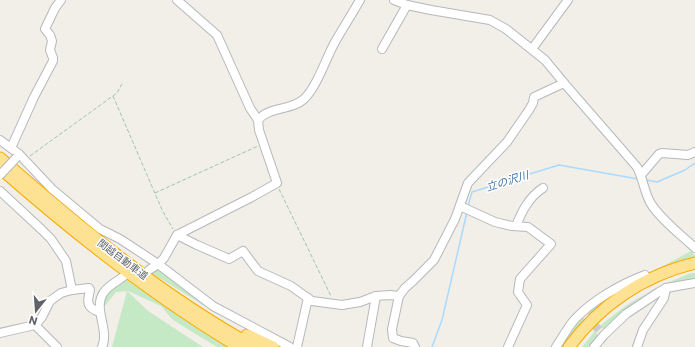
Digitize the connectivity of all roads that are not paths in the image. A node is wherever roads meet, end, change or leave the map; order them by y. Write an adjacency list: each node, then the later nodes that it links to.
1 (61, 0): 12 (street)
2 (177, 0): 10 (street)
3 (360, 0): 10 (street)
4 (394, 0): 6 (street)
5 (568, 0): 8 (street)
6 (407, 5): 7 (street); 8 (street)
7 (382, 49)
8 (532, 49): 9 (street)
9 (564, 83): 18 (street); 21 (street)
10 (258, 120): 23 (street)
11 (0, 140): 12 (street)
12 (11, 148): 14 (street)
13 (695, 152): 18 (street)
14 (20, 157): 17 (street, bridge); 26 (street)
15 (0, 158): 32 (highway, 関越自動車道)
16 (0, 168): 43 (highway, 関越自動車道)
17 (0, 175)
18 (642, 176): 24 (street)
19 (543, 188): 22 (street)
20 (0, 191): 34 (street)
21 (460, 206): 22 (street); 36 (street)
22 (516, 226): 50 (street)
23 (177, 235): 26 (street); 37 (street)
24 (695, 248)
25 (695, 263): 52 (highway)
26 (158, 264): 27 (street); 46 (street)
27 (149, 270)
28 (695, 270): 53 (highway)
29 (645, 275): 51 (street)
30 (124, 276): 38 (street)
31 (695, 283): 33 (street)
32 (157, 285): 44 (highway, 関越自動車道); 45 (highway)
33 (666, 288): 54 (street); 55 (street)
34 (72, 290): 38 (street); 39 (street)
35 (376, 296): 36 (street); 37 (street); 48 (street)
36 (398, 296): 49 (street)
37 (308, 298): 47 (street)
38 (100, 312): 42 (street)
39 (35, 325): 40 (street); 41 (street)
40 (0, 333)
41 (57, 347)
42 (102, 347)
43 (239, 347)
44 (255, 347)
45 (273, 347)
46 (290, 347)
47 (297, 347)
48 (368, 347)
49 (415, 347)
50 (508, 347)
51 (556, 347)
52 (569, 347)
53 (577, 347)
54 (594, 347)
55 (637, 347)

